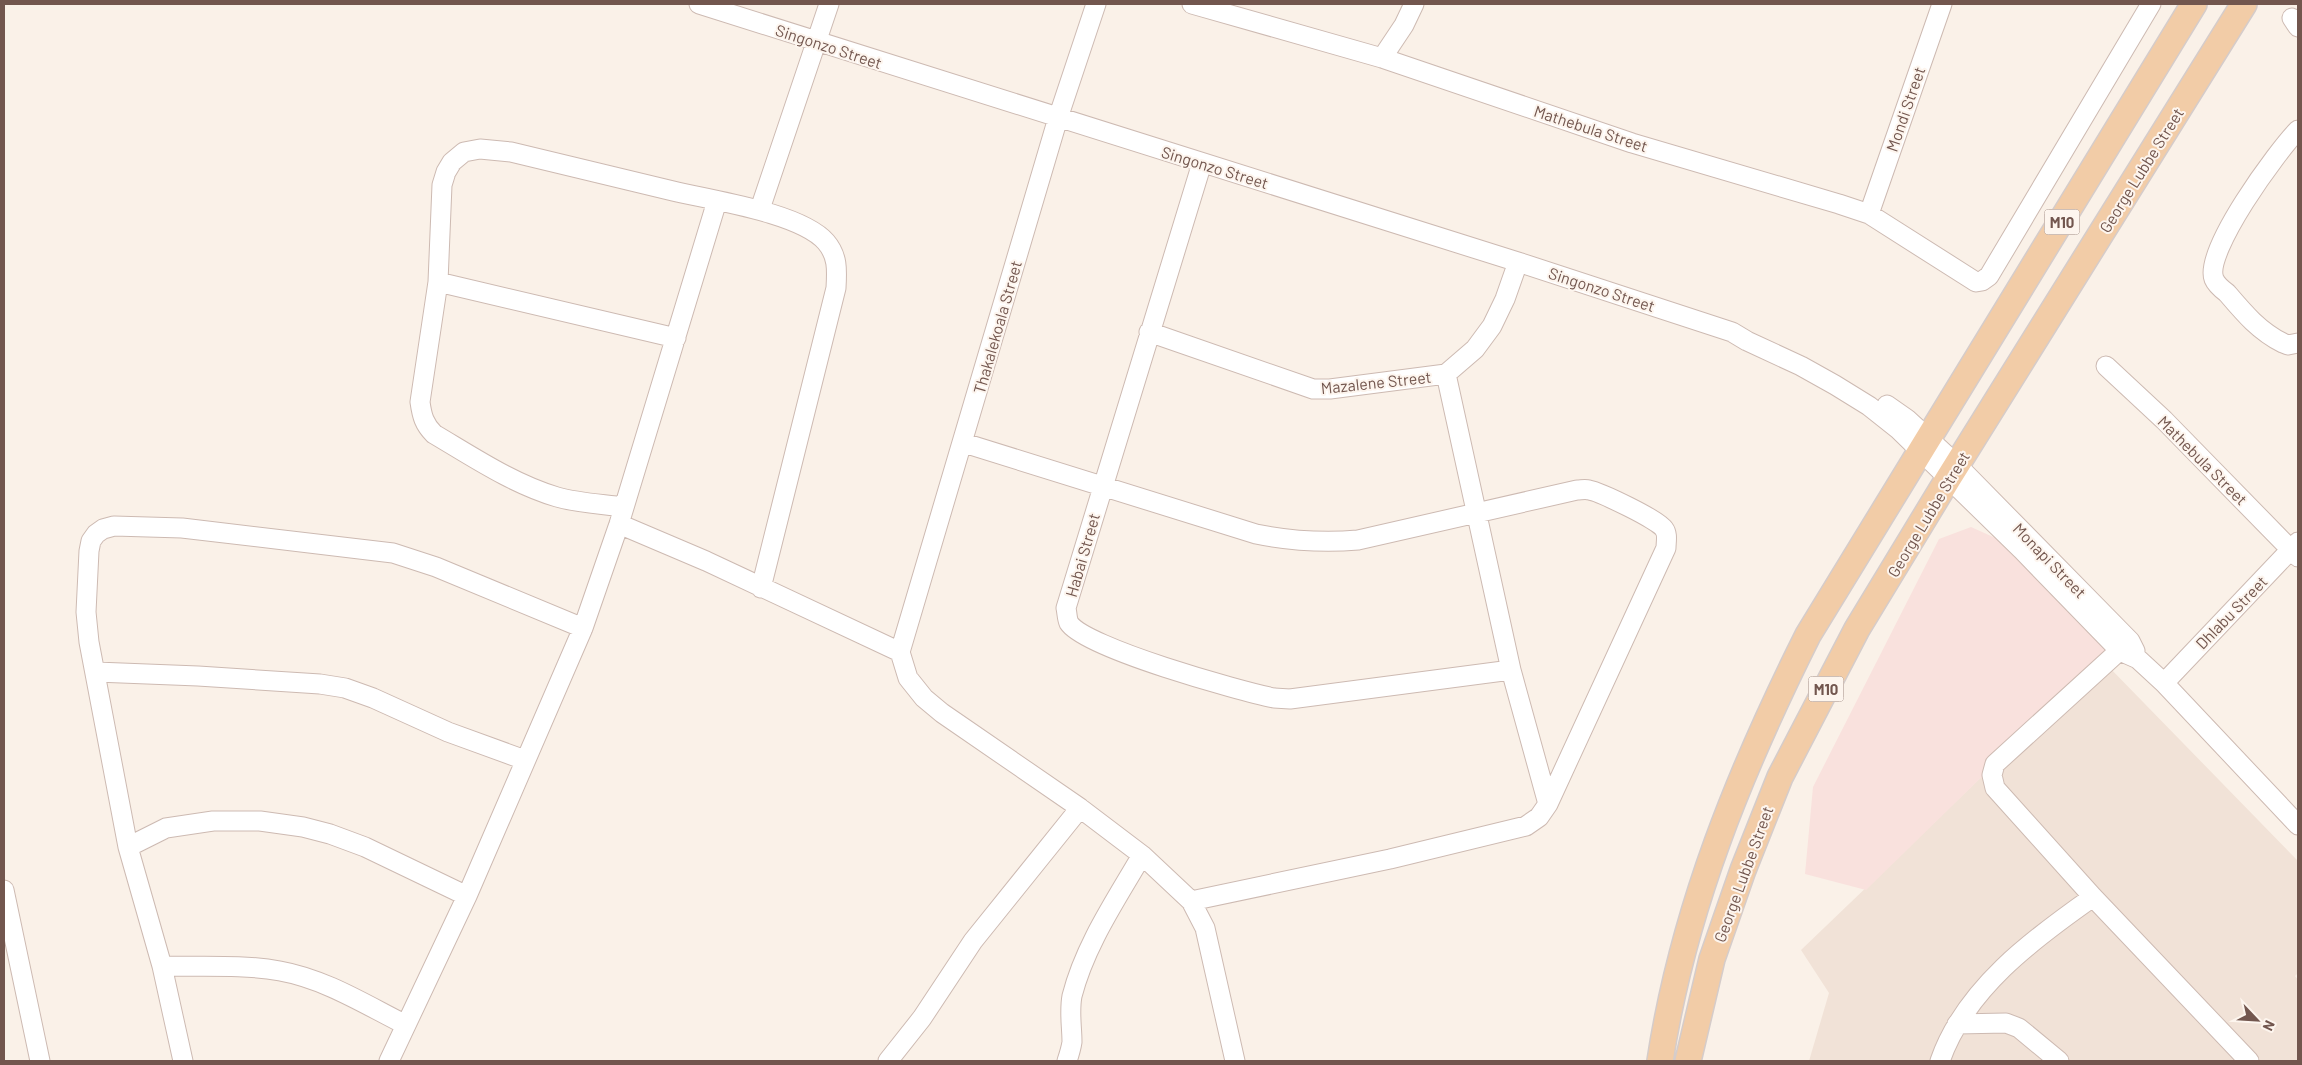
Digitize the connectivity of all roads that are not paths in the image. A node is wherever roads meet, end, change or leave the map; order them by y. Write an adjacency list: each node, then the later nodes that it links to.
1 (702, 4): 11 (street, Singonzo Street)
2 (829, 4): 11 (street)
3 (1096, 4): 13 (street, Thakalekoala Street)
4 (1192, 4): 10 (street, Mathebula Street)
5 (1414, 4): 12 (street)
6 (1942, 4): 18 (street, Mondi Street)
7 (2151, 4): 18 (street, Mathebula Street)
8 (2194, 4): 27 (main road, George Lubbe Street / M10)
9 (2244, 4): 28 (main road, George Lubbe Street / M10)
10 (1251, 12): 12 (street, Mathebula Street)
11 (815, 42): 13 (street, Singonzo Street); 17 (street)
12 (1382, 58): 18 (street, Mathebula Street)
13 (1058, 118): 15 (street, Singonzo Street); 26 (street, Thakalekoala Street)
14 (2298, 130): 23 (street)
15 (1202, 163): 19 (street, Singonzo Street); 21 (street, Habai Street)
16 (717, 201): 17 (street); 20 (street); 22 (street)
17 (760, 209): 33 (street)
18 (1868, 214)
19 (1518, 262): 25 (street, Mazalene Street); 27 (street, Singonzo Street)
20 (438, 282): 22 (street); 31 (street)
21 (1150, 332): 25 (street, Mazalene Street); 29 (street, Habai Street)
22 (676, 338): 31 (street)
23 (2298, 343)
24 (2106, 366): 32 (street, Mathebula Street)
25 (1446, 374): 30 (street)
26 (964, 443): 29 (street); 36 (street, Thakalekoala Street)
27 (1925, 446): 28 (street, Singonzo Street); 59 (main road, George Lubbe Street / M10)
28 (1953, 472): 35 (street, Monapi Street); 60 (main road, George Lubbe Street / M10)
29 (1102, 487): 30 (street); 37 (street, Habai Street)
30 (1477, 514): 37 (street); 41 (street)
31 (622, 516): 33 (street); 34 (street)
32 (2296, 549): 39 (street, Dhlabu Street)
33 (761, 588): 36 (street)
34 (582, 628): 38 (street); 40 (street)
35 (2125, 646): 39 (street, Monapi Street); 48 (street)
36 (900, 652): 42 (street)
37 (1511, 670): 41 (street)
38 (96, 672): 40 (street); 44 (street)
39 (2164, 682): 43 (street, Monapi Street)
40 (525, 760): 47 (street)
41 (1548, 804): 49 (street)
42 (1080, 808): 45 (street); 56 (street)
43 (2298, 826)
44 (128, 847): 47 (street); 50 (street)
45 (1142, 855): 49 (street); 57 (street)
46 (4, 890): 53 (street)
47 (467, 896): 52 (street)
48 (2093, 897): 51 (street); 63 (street)
49 (1191, 901): 58 (street)
50 (162, 966): 52 (street); 54 (street)
51 (1957, 1024): 61 (street); 62 (street)
52 (406, 1025): 55 (street)
53 (40, 1061)
54 (182, 1061)
55 (389, 1061)
56 (888, 1061)
57 (1067, 1061)
58 (1235, 1061)
59 (1660, 1061)
60 (1688, 1061)
61 (1940, 1061)
62 (2060, 1061)
63 (2249, 1061)

